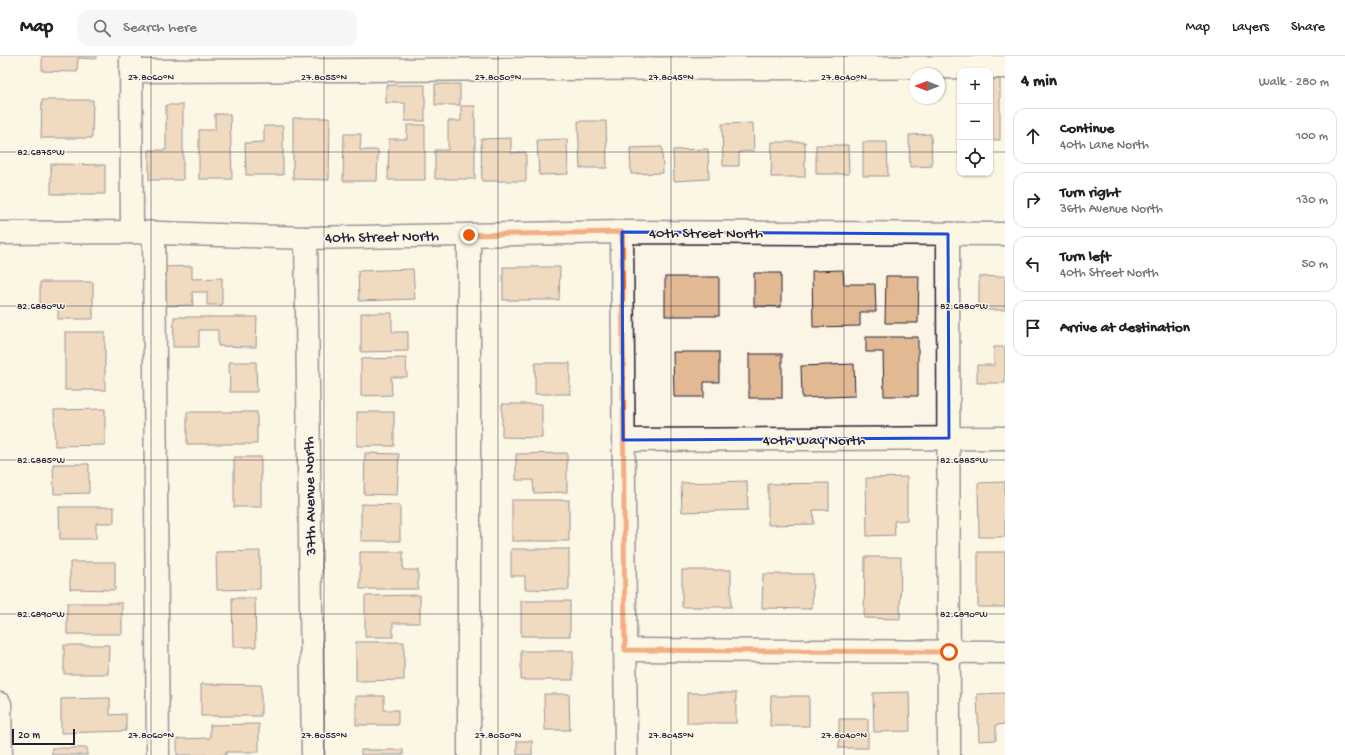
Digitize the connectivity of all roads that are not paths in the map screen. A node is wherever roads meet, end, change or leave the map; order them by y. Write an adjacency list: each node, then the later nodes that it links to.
1 (131, 64): 2 (street); 3 (street)
2 (1005, 67)
3 (132, 232): 5 (street, 40th Street North); 6 (street, 40th Street North)
4 (622, 232): 7 (street, 40th Street North); 9 (street, 40th Street North); 13 (street)
5 (0, 233)
6 (154, 233): 10 (street, 40th Street North); 19 (street)
7 (948, 234): 8 (street, 40th Street North); 11 (street)
8 (1005, 234)
9 (469, 235): 10 (street, 40th Street North); 21 (street)
10 (306, 238): 20 (street, 37th Avenue North)
11 (949, 438): 12 (street, 40th Way North); 13 (street, 40th Way North); 15 (street)
12 (1005, 438)
13 (624, 440): 14 (street)
14 (625, 650): 15 (street); 22 (street)
15 (949, 652): 16 (street); 23 (street)
16 (1005, 652)
17 (0, 704): 18 (street)
18 (1, 755)
19 (158, 755)
20 (313, 755)
21 (469, 755)
22 (626, 755)
23 (949, 755)

